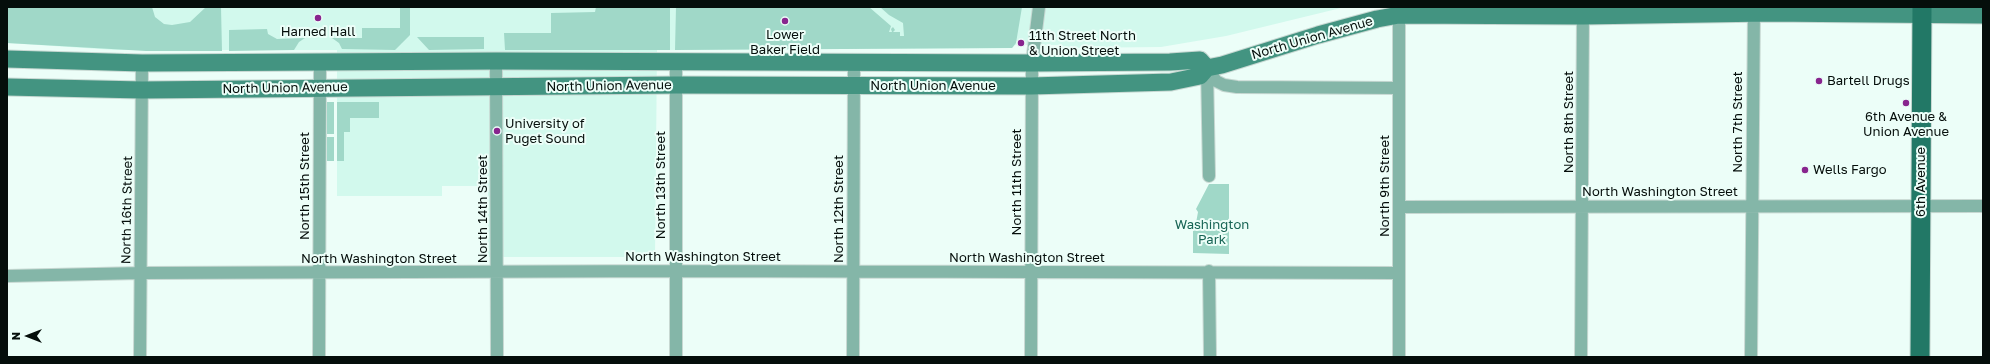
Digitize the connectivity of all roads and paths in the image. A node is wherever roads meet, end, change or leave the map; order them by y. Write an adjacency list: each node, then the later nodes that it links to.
1 (1039, 7): 13 (street, North 11th Street)
2 (1754, 10): 3 (street, North Union Avenue); 4 (street, North Union Avenue); 25 (street, North 7th Street)
3 (1922, 11): 5 (street, North Union Avenue); 26 (main road, 6th Avenue)
4 (1583, 12): 6 (street, North Union Avenue); 24 (street, North 8th Street)
5 (1983, 15)
6 (1399, 16): 14 (street, North Union Avenue); 21 (street, North 9th Street)
7 (7, 59): 12 (street, North Union Avenue)
8 (496, 61): 9 (street, North Union Avenue); 11 (street, North Union Avenue); 19 (street, North 14th Street)
9 (676, 61): 10 (street, North Union Avenue); 15 (street, North 13th Street)
10 (854, 61): 13 (street, North Union Avenue); 16 (street, North 12th Street)
11 (320, 62): 12 (street, North Union Avenue); 20 (street, North 15th Street)
12 (142, 63): 22 (street, North 16th Street)
13 (1032, 63): 14 (street, North Union Avenue); 17 (street, North 11th Street)
14 (1207, 68): 17 (street, North Union Avenue); 21 (street, North Union Avenue); 23 (street)
15 (676, 85): 16 (street, North Union Avenue); 19 (street, North Union Avenue); 29 (street, North 13th Street)
16 (854, 86): 17 (street, North Union Avenue); 30 (street, North 12th Street)
17 (1031, 86): 33 (street, North 11th Street)
18 (7, 87): 22 (street, North Union Avenue)
19 (496, 87): 20 (street, North Union Avenue); 32 (street, North 14th Street)
20 (320, 88): 22 (street, North Union Avenue); 35 (street, North 15th Street)
21 (1399, 88): 28 (street, North 9th Street)
22 (142, 90): 34 (street, North 16th Street)
23 (1208, 176)
24 (1583, 206): 25 (street, North Washington Street); 28 (street, North Washington Street); 46 (street, North 8th Street)
25 (1752, 206): 26 (street, North Washington Street); 47 (street, North 7th Street)
26 (1921, 206): 27 (street, North Washington Street); 48 (main road, 6th Avenue)
27 (1983, 206)
28 (1399, 207): 36 (street, North 9th Street)
29 (676, 271): 30 (street, North Washington Street); 32 (street, North Washington Street); 41 (street, North 13th Street)
30 (853, 271): 33 (street, North Washington Street); 42 (street, North 12th Street)
31 (1210, 271): 33 (street, North Washington Street); 36 (street, North Washington Street); 44 (street)
32 (497, 272): 35 (street, North Washington Street); 40 (street, North 14th Street)
33 (1031, 272): 43 (street, North 11th Street)
34 (140, 273): 35 (street, North Washington Street); 37 (street, North Washington Street); 38 (street, North 16th Street)
35 (319, 273): 39 (street, North 15th Street)
36 (1399, 273): 45 (street, North 9th Street)
37 (7, 276)
38 (140, 357)
39 (318, 357)
40 (497, 357)
41 (676, 357)
42 (853, 357)
43 (1031, 357)
44 (1210, 357)
45 (1399, 357)
46 (1581, 357)
47 (1750, 357)
48 (1920, 357)

